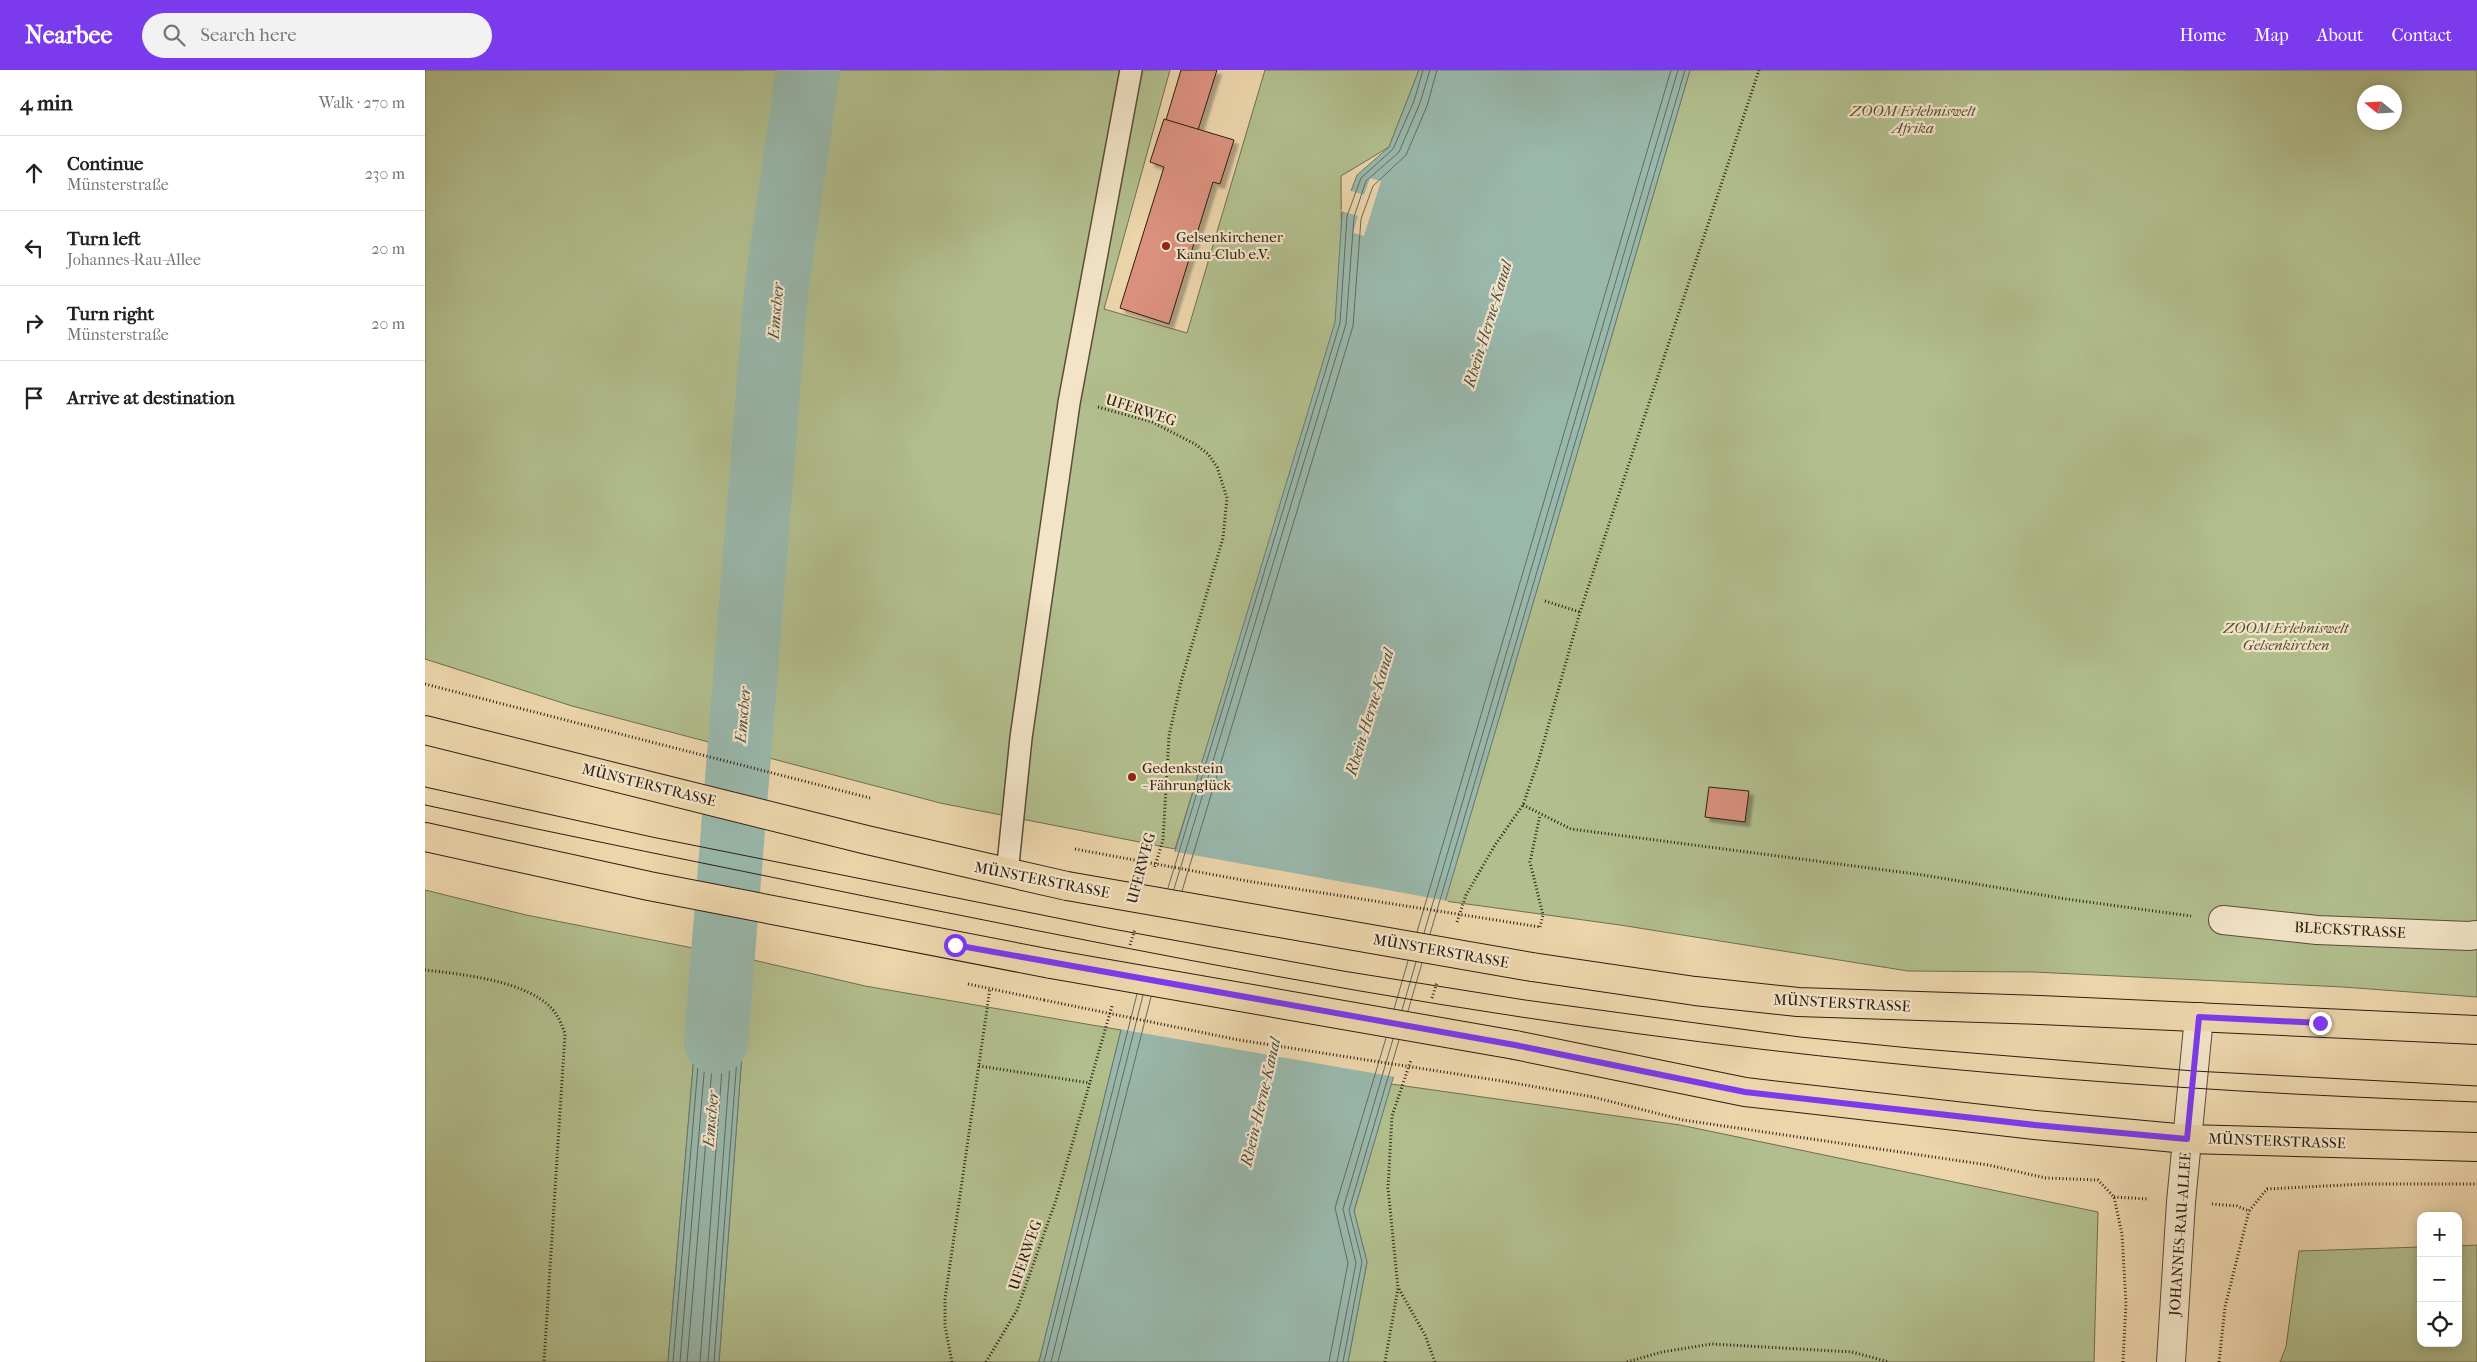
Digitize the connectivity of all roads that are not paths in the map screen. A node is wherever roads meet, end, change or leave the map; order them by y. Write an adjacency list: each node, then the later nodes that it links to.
1 (1131, 70): 4 (lane)
2 (425, 730): 4 (main road, MÜNSTERSTRASSE)
3 (425, 837): 9 (main road, MÜNSTERSTRASSE, bridge)
4 (1007, 874): 7 (main road, MÜNSTERSTRASSE, bridge)
5 (2223, 920): 6 (street, BLECKSTRASSE)
6 (2477, 934)
7 (2199, 1017): 8 (main road, MÜNSTERSTRASSE); 9 (street, JOHANNES-RAU-ALLEE)
8 (2477, 1030)
9 (2187, 1139): 10 (main road, MÜNSTERSTRASSE); 11 (street, JOHANNES-RAU-ALLEE)
10 (2477, 1146)
11 (2171, 1362)

